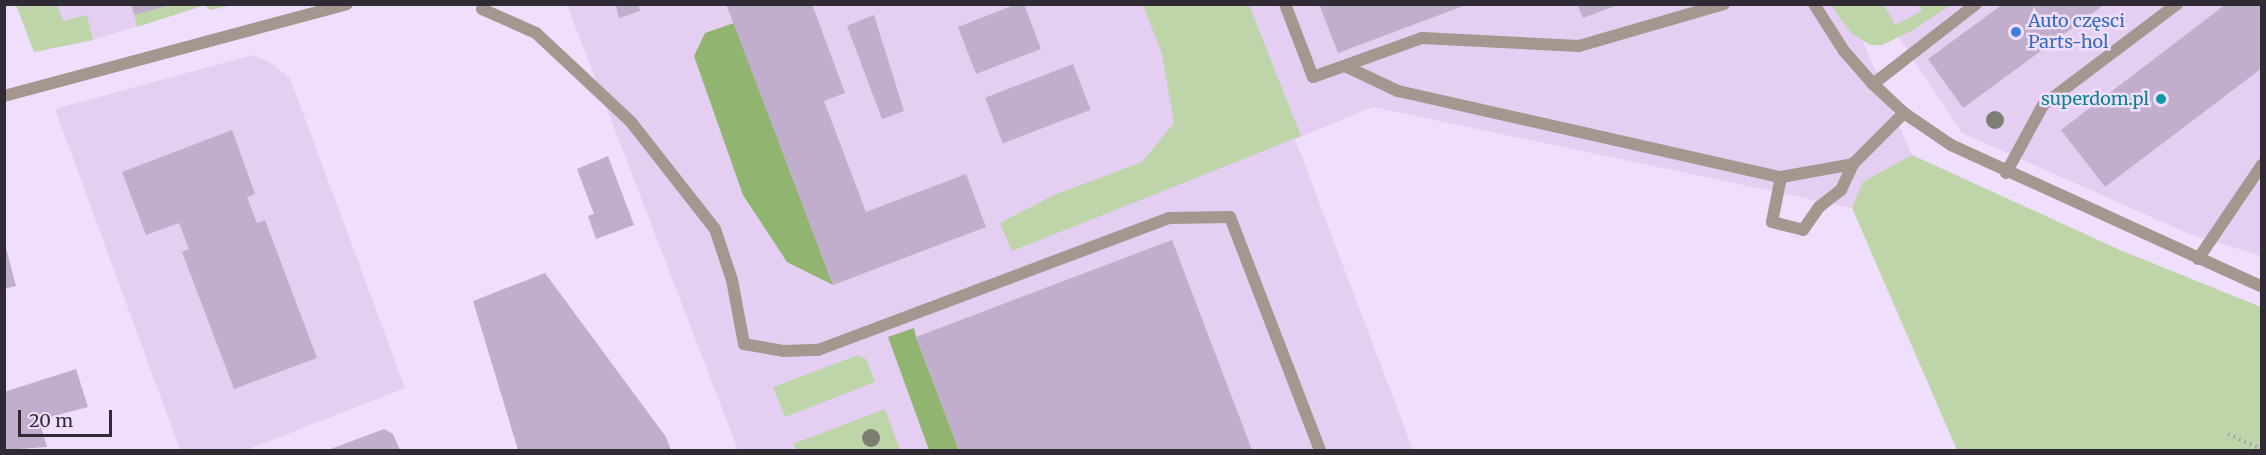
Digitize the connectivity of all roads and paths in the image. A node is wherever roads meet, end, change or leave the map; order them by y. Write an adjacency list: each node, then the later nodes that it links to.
1 (347, 4): 10 (lane)
2 (1285, 4): 8 (lane)
3 (1724, 4): 8 (lane)
4 (1814, 4): 9 (lane)
5 (2176, 4): 14 (lane)
6 (1972, 6): 9 (lane)
7 (482, 9): 20 (lane)
8 (1345, 66): 15 (lane)
9 (1873, 84): 11 (lane)
10 (4, 96)
11 (1905, 113): 12 (lane); 14 (lane)
12 (1852, 164): 15 (lane); 15 (lane)
13 (2262, 165): 16 (lane)
14 (2006, 173): 16 (lane)
15 (1781, 177)
16 (2198, 259): 17 (lane)
17 (2262, 287)
18 (2228, 434): 19 (path)
19 (2262, 449)
20 (1320, 450)

